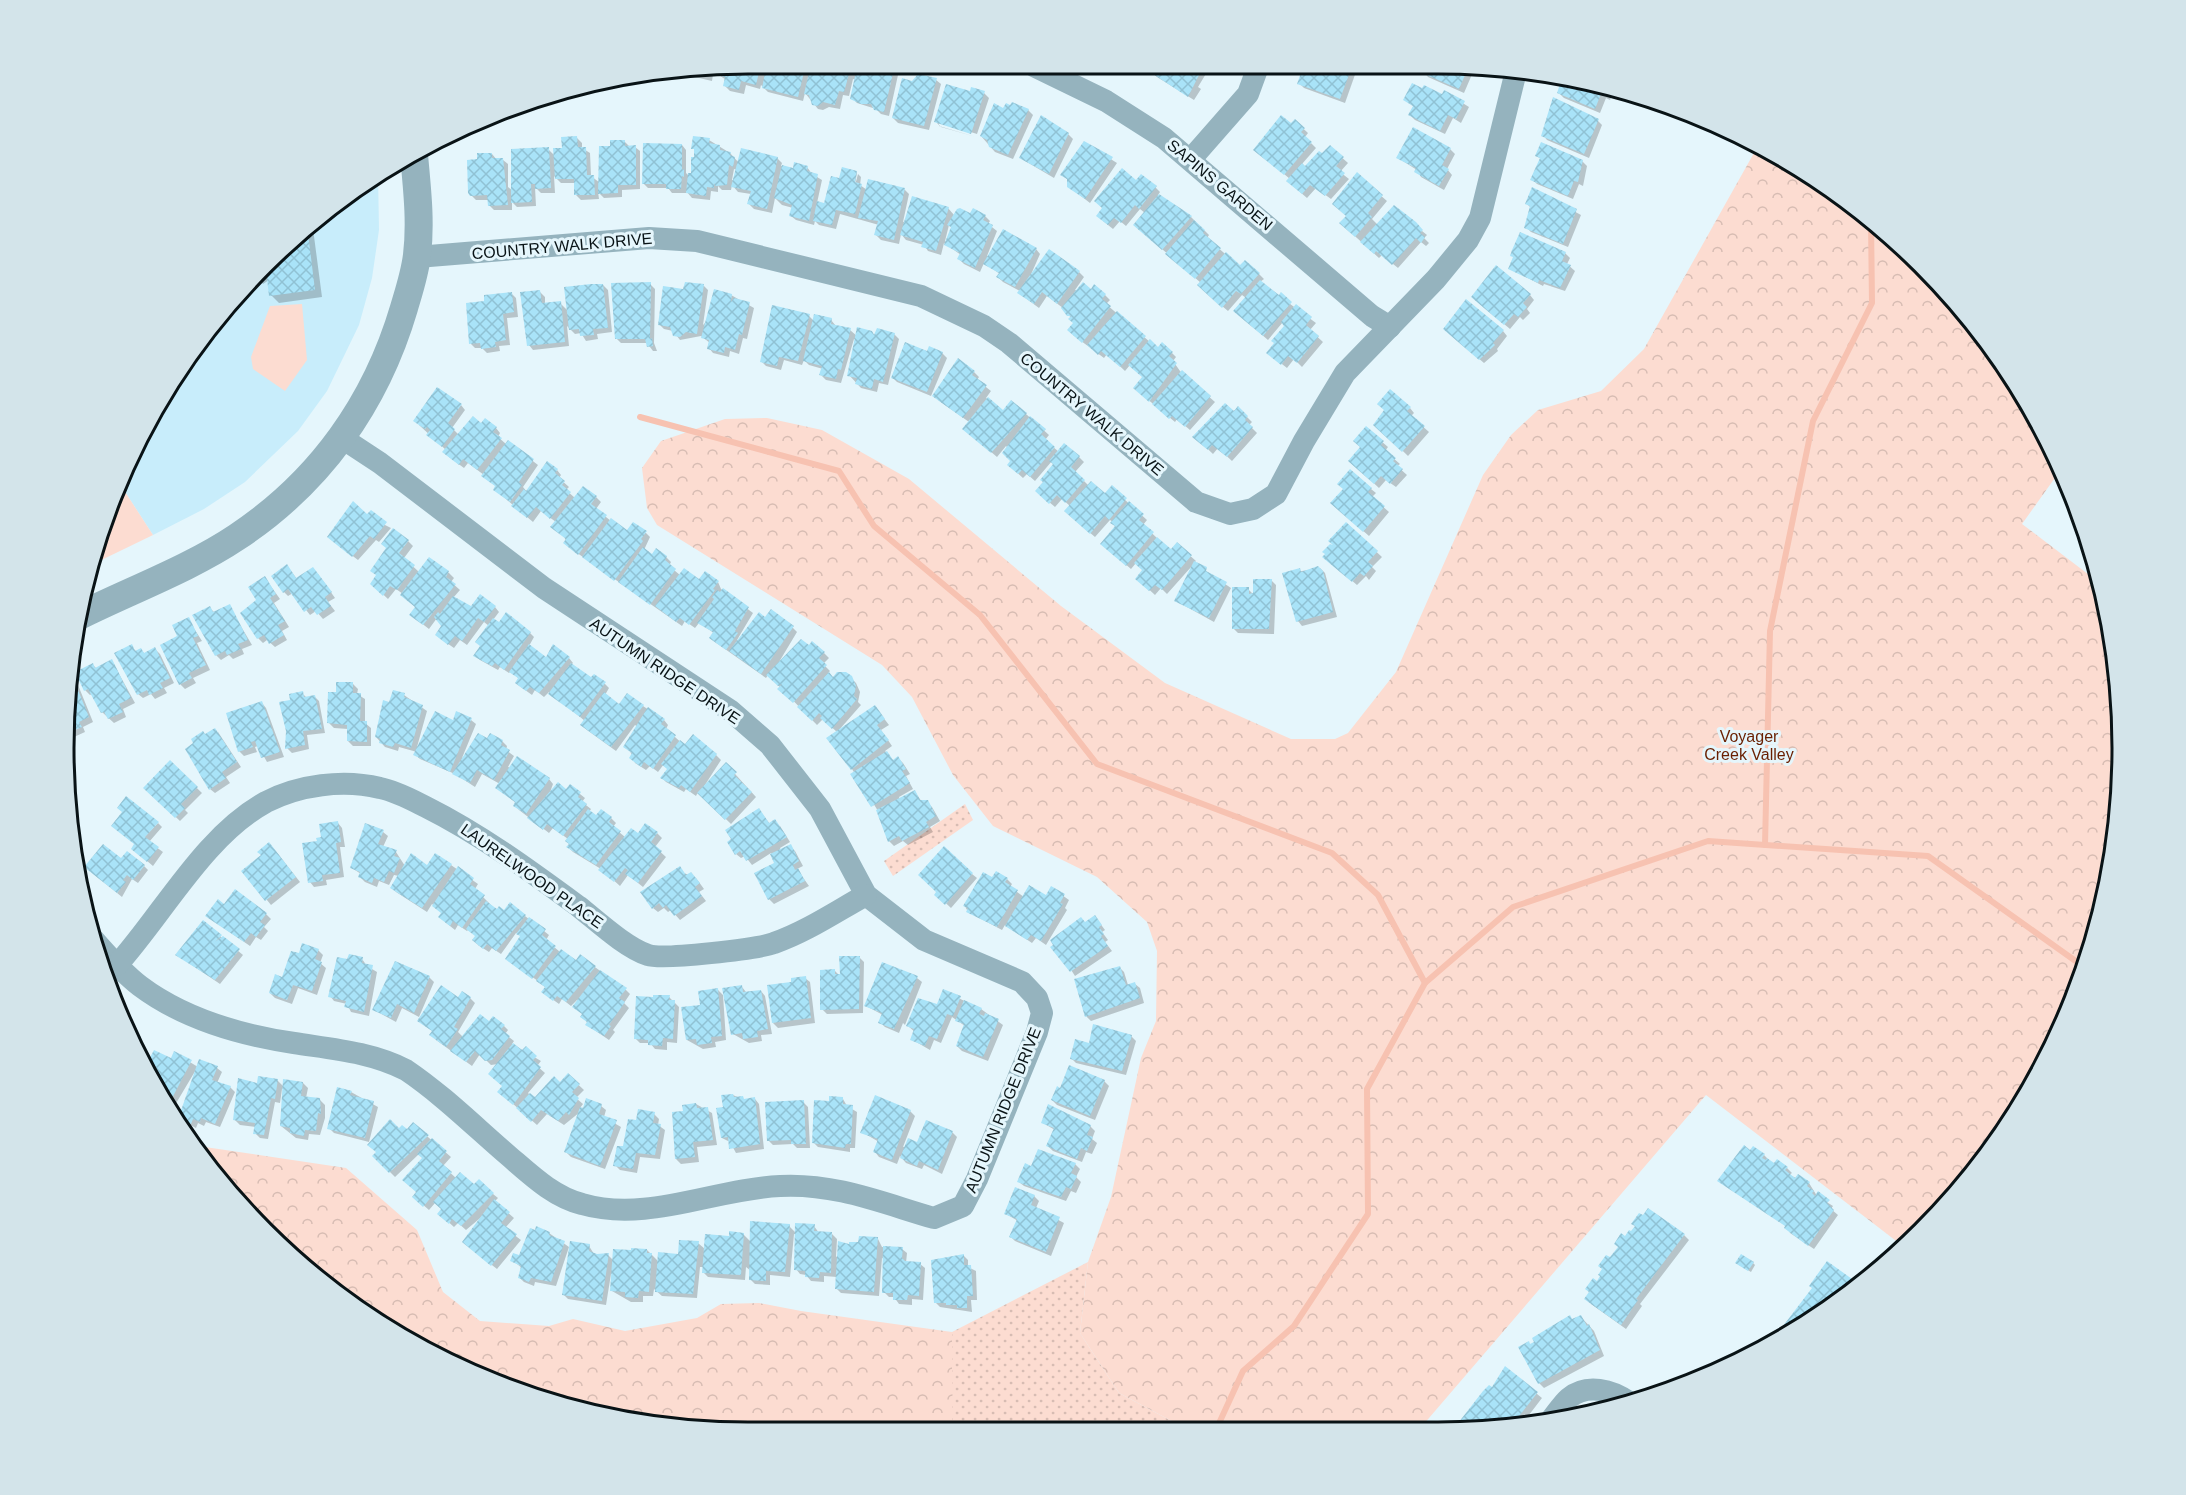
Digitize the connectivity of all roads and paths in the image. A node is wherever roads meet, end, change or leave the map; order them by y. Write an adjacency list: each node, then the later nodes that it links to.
1 (1051, 74): 4 (street, SAPINS GARDEN)
2 (1255, 74): 4 (street)
3 (1514, 78): 7 (street, COUNTRY WALK DRIVE)
4 (1191, 159): 7 (street, SAPINS GARDEN)
5 (415, 162): 6 (street)
6 (417, 257): 7 (street, COUNTRY WALK DRIVE); 8 (street)
7 (1390, 327)
8 (342, 438): 9 (street); 10 (street, AUTUMN RIDGE DRIVE)
9 (87, 612)
10 (866, 895): 12 (street, LAURELWOOD PLACE); 12 (street, AUTUMN RIDGE DRIVE)
11 (105, 952): 12 (street, AUTUMN RIDGE DRIVE)
12 (117, 965)
13 (1619, 1397): 14 (street)
14 (1558, 1411)

